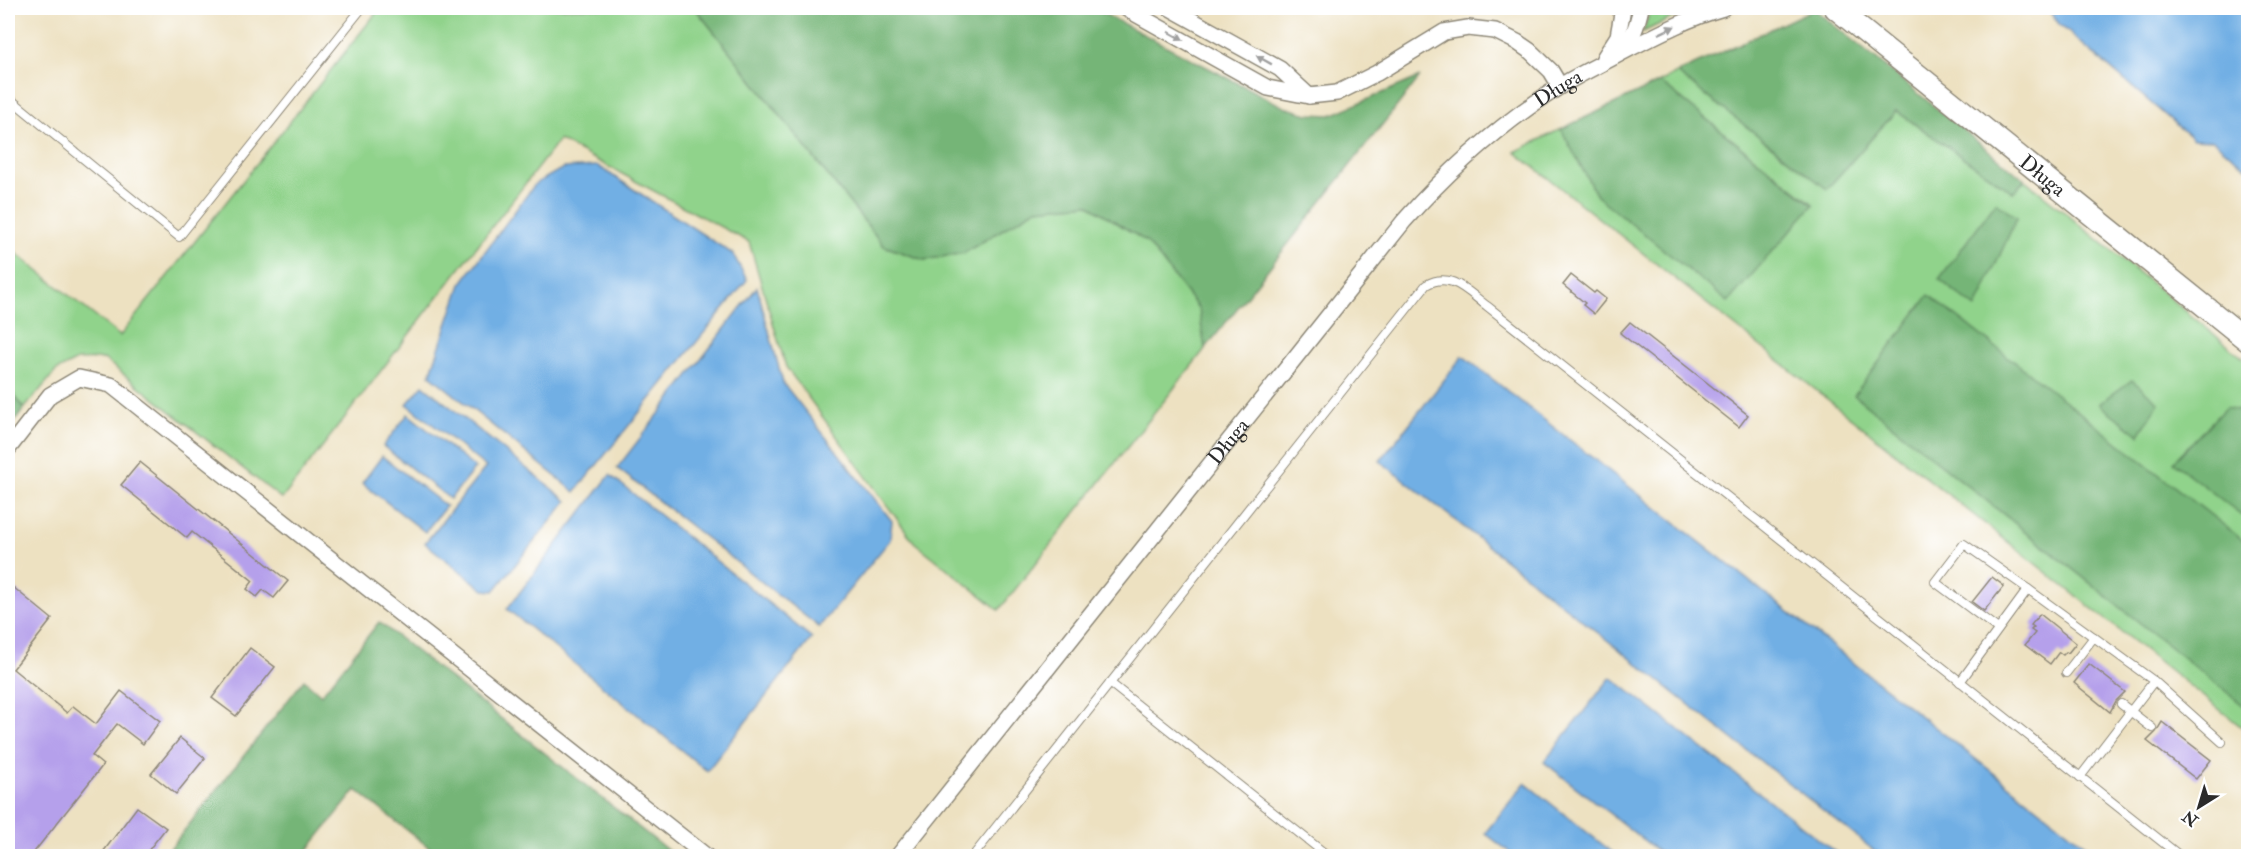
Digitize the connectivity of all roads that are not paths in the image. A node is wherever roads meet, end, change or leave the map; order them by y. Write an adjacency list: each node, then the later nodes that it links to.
1 (362, 8): 11 (lane)
2 (1125, 8): 10 (street, one-way to 10)
3 (1170, 8): 10 (street, one-way to 3)
4 (1623, 8): 8 (street, Długa)
5 (1641, 8): 8 (street, Długa)
6 (1723, 8): 8 (street, Długa, one-way to 6)
7 (1835, 8): 12 (main road, Długa)
8 (1596, 67): 9 (street, Długa)
9 (1560, 86): 10 (street); 28 (street, Długa)
10 (1309, 96)
11 (8, 97)
12 (2248, 341)
13 (8, 449): 27 (street)
14 (2028, 589): 15 (lane); 15 (lane); 16 (lane)
15 (1998, 629): 19 (lane)
16 (2094, 637): 17 (lane); 18 (lane)
17 (2066, 673)
18 (2154, 681): 22 (lane); 24 (lane)
19 (1960, 682): 20 (lane); 25 (lane)
20 (1110, 683): 29 (lane); 30 (lane)
21 (2121, 704): 22 (lane)
22 (2131, 711): 23 (lane); 25 (lane)
23 (2152, 728)
24 (2222, 742)
25 (2080, 777): 26 (lane)
26 (2169, 853): 31 (lane)
27 (706, 856)
28 (898, 856)
29 (973, 856)
30 (1328, 856)
31 (2180, 856)

